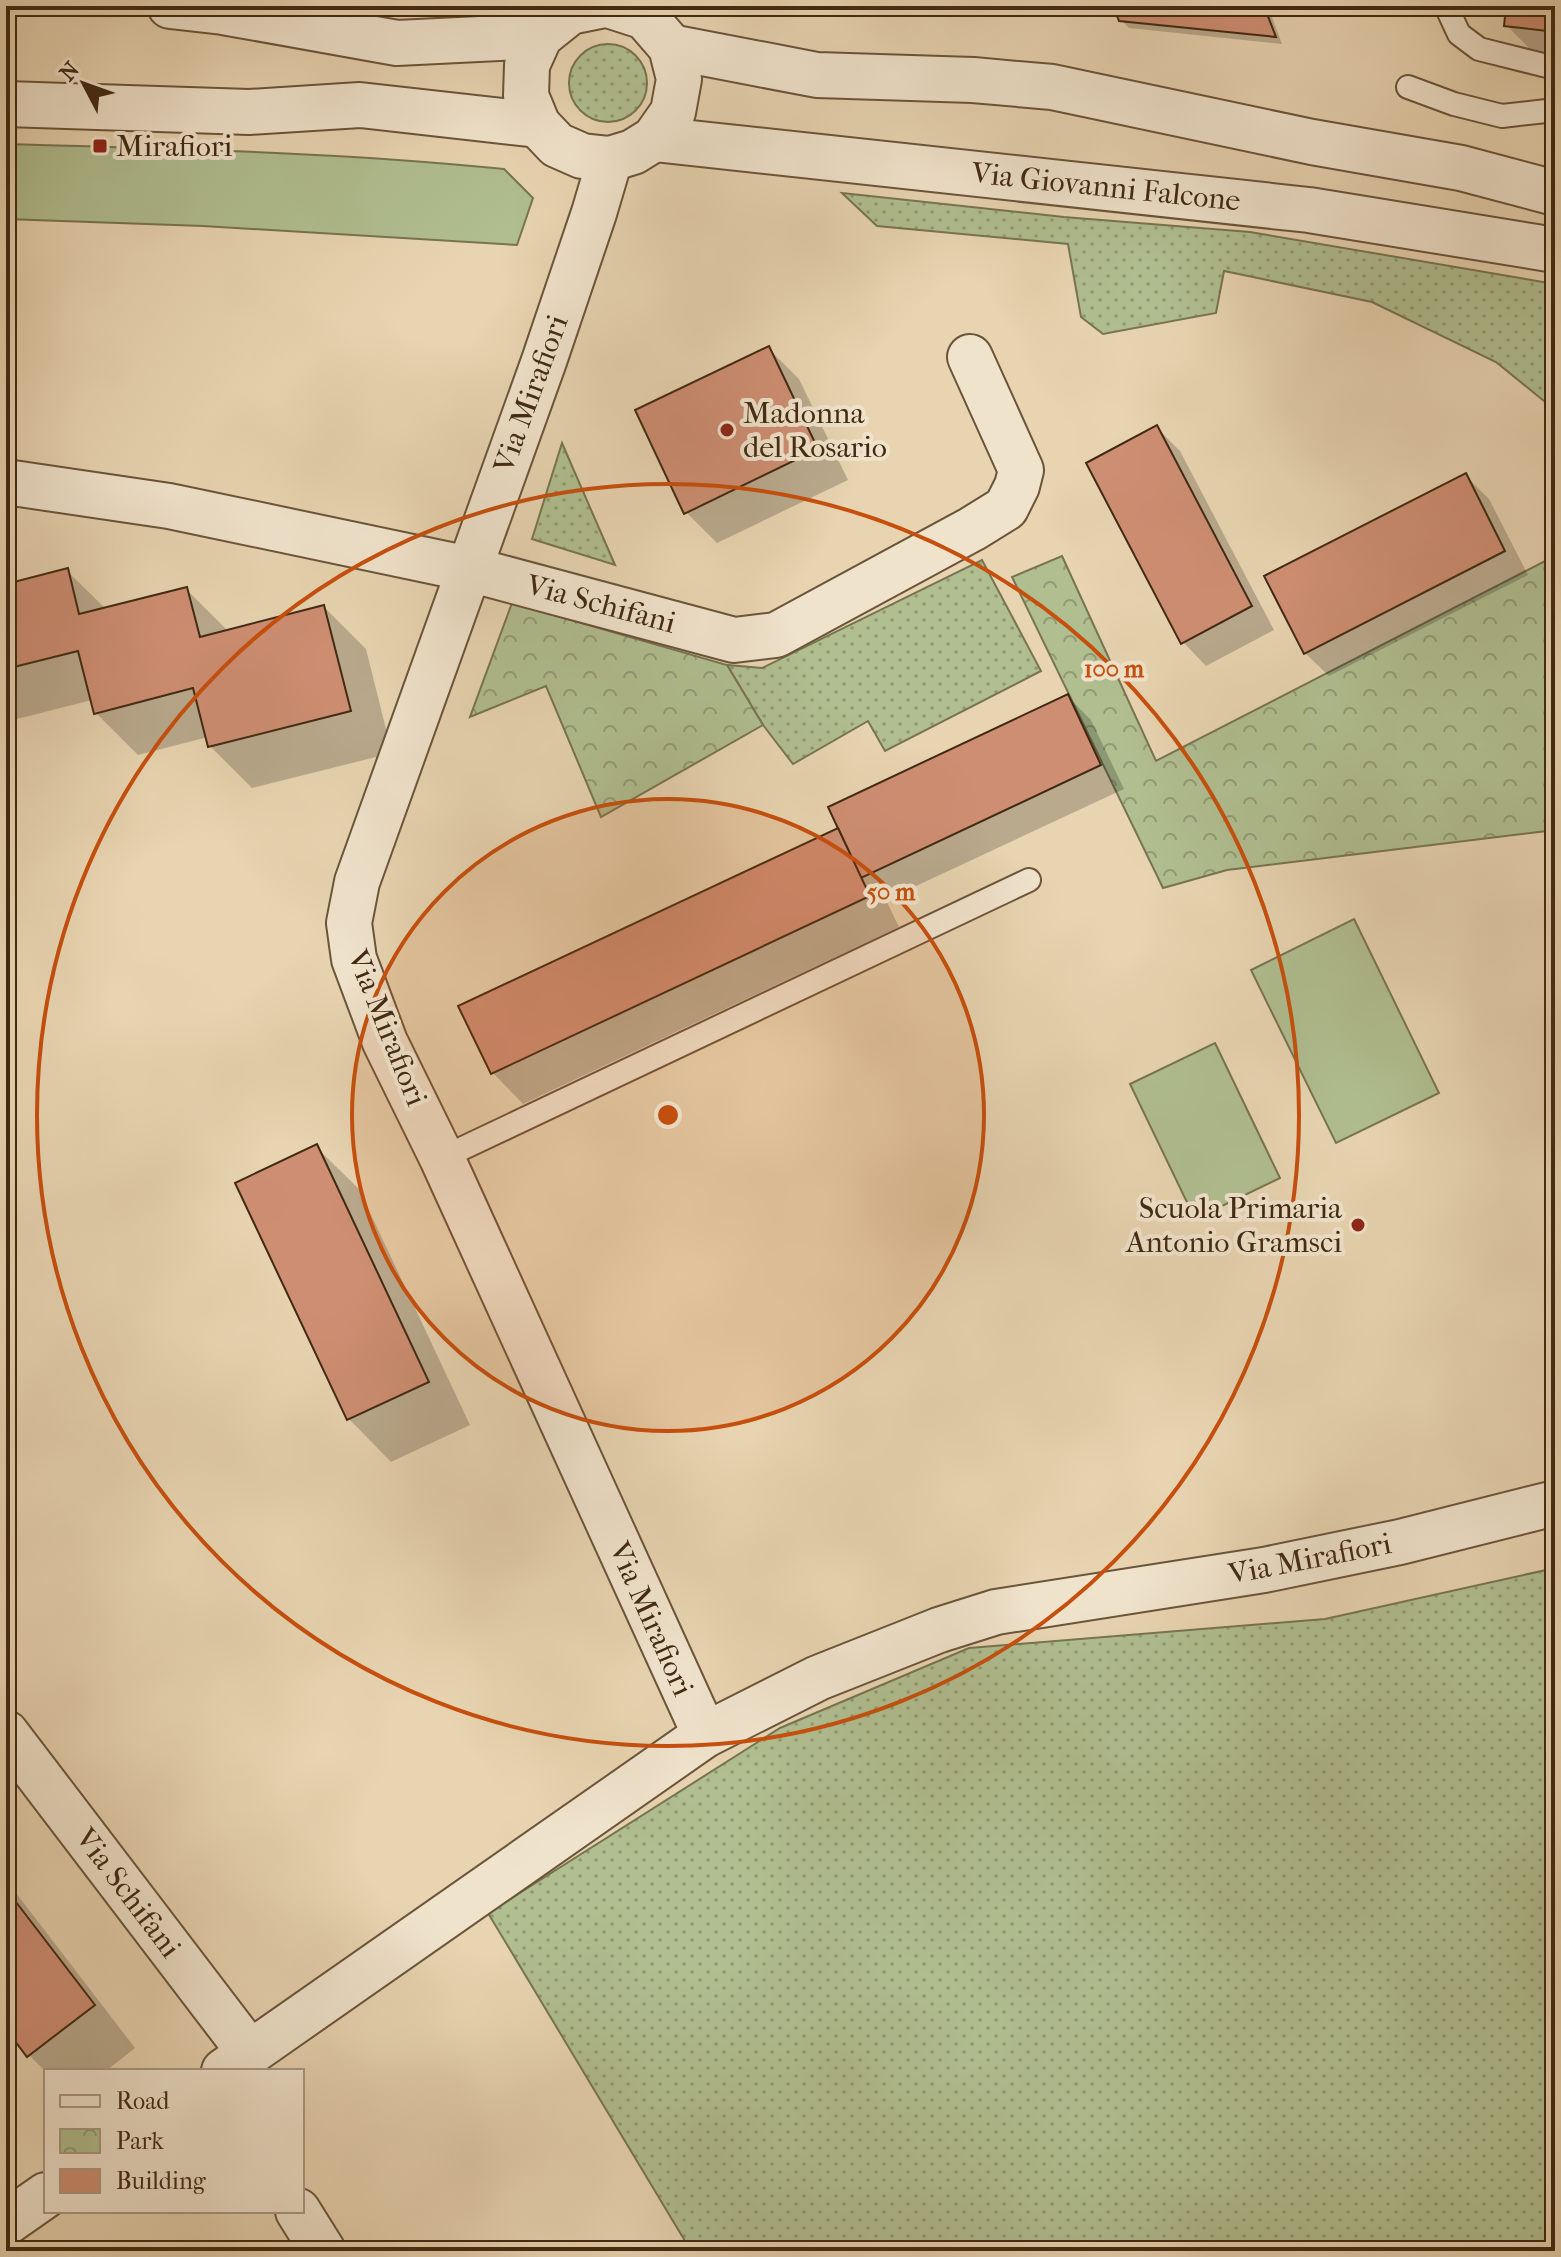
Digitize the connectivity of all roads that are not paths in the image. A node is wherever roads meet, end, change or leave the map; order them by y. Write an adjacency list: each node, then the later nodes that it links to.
1 (170, 6): 5 (street)
2 (600, 6): 5 (street)
3 (611, 6): 6 (street)
4 (1446, 6): 7 (lane)
5 (540, 36): 11 (street)
6 (671, 47): 12 (street); 14 (street)
7 (1555, 68)
8 (1408, 87): 10 (lane)
9 (6, 104): 11 (street)
10 (1555, 110)
11 (538, 125): 13 (street)
12 (654, 139): 13 (street); 15 (street, Via Giovanni Falcone)
13 (610, 159): 18 (street, Via Mirafiori)
14 (1555, 193)
15 (1555, 250)
16 (970, 357): 18 (street, Via Schifani)
17 (6, 482): 18 (street, Via Schifani)
18 (469, 569): 20 (street, Via Mirafiori)
19 (1029, 880): 20 (lane)
20 (442, 1158): 23 (street, Via Mirafiori)
21 (1555, 1503): 23 (street, Via Mirafiori)
22 (6, 1733): 24 (street, Via Schifani)
23 (705, 1735): 24 (street, Via Mirafiori)
24 (237, 2062)
25 (44, 2196): 27 (street)
26 (299, 2213): 28 (street)
27 (6, 2223)
28 (323, 2251)

